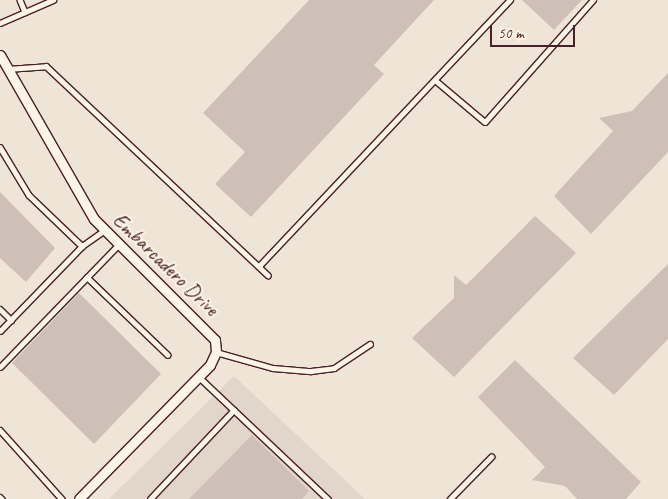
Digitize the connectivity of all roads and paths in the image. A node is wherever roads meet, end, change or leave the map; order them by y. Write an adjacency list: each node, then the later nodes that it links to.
1 (20, 0): 5 (lane)
2 (52, 0): 5 (lane)
3 (510, 0): 9 (lane)
4 (593, 0): 9 (lane)
5 (25, 12): 6 (lane)
6 (0, 23)
7 (0, 54): 8 (street, Embarcadero Drive)
8 (5, 69): 11 (street, Embarcadero Drive); 14 (lane)
9 (435, 80): 14 (lane)
10 (0, 148): 13 (lane)
11 (105, 230): 12 (street, Embarcadero Drive); 13 (lane)
12 (119, 244): 16 (lane); 21 (street, Embarcadero Drive)
13 (82, 246): 18 (lane)
14 (259, 266): 15 (lane)
15 (268, 275)
16 (87, 277): 22 (lane); 23 (lane)
17 (0, 310): 18 (lane)
18 (10, 320): 19 (lane)
19 (0, 331)
20 (370, 344): 21 (lane)
21 (216, 352): 24 (street)
22 (168, 355)
23 (0, 367)
24 (199, 376): 25 (lane); 29 (street)
25 (234, 410): 30 (lane); 31 (lane)
26 (0, 430): 28 (lane)
27 (491, 457): 32 (lane)
28 (62, 499)
29 (79, 499)
30 (150, 499)
31 (328, 499)
32 (450, 499)

